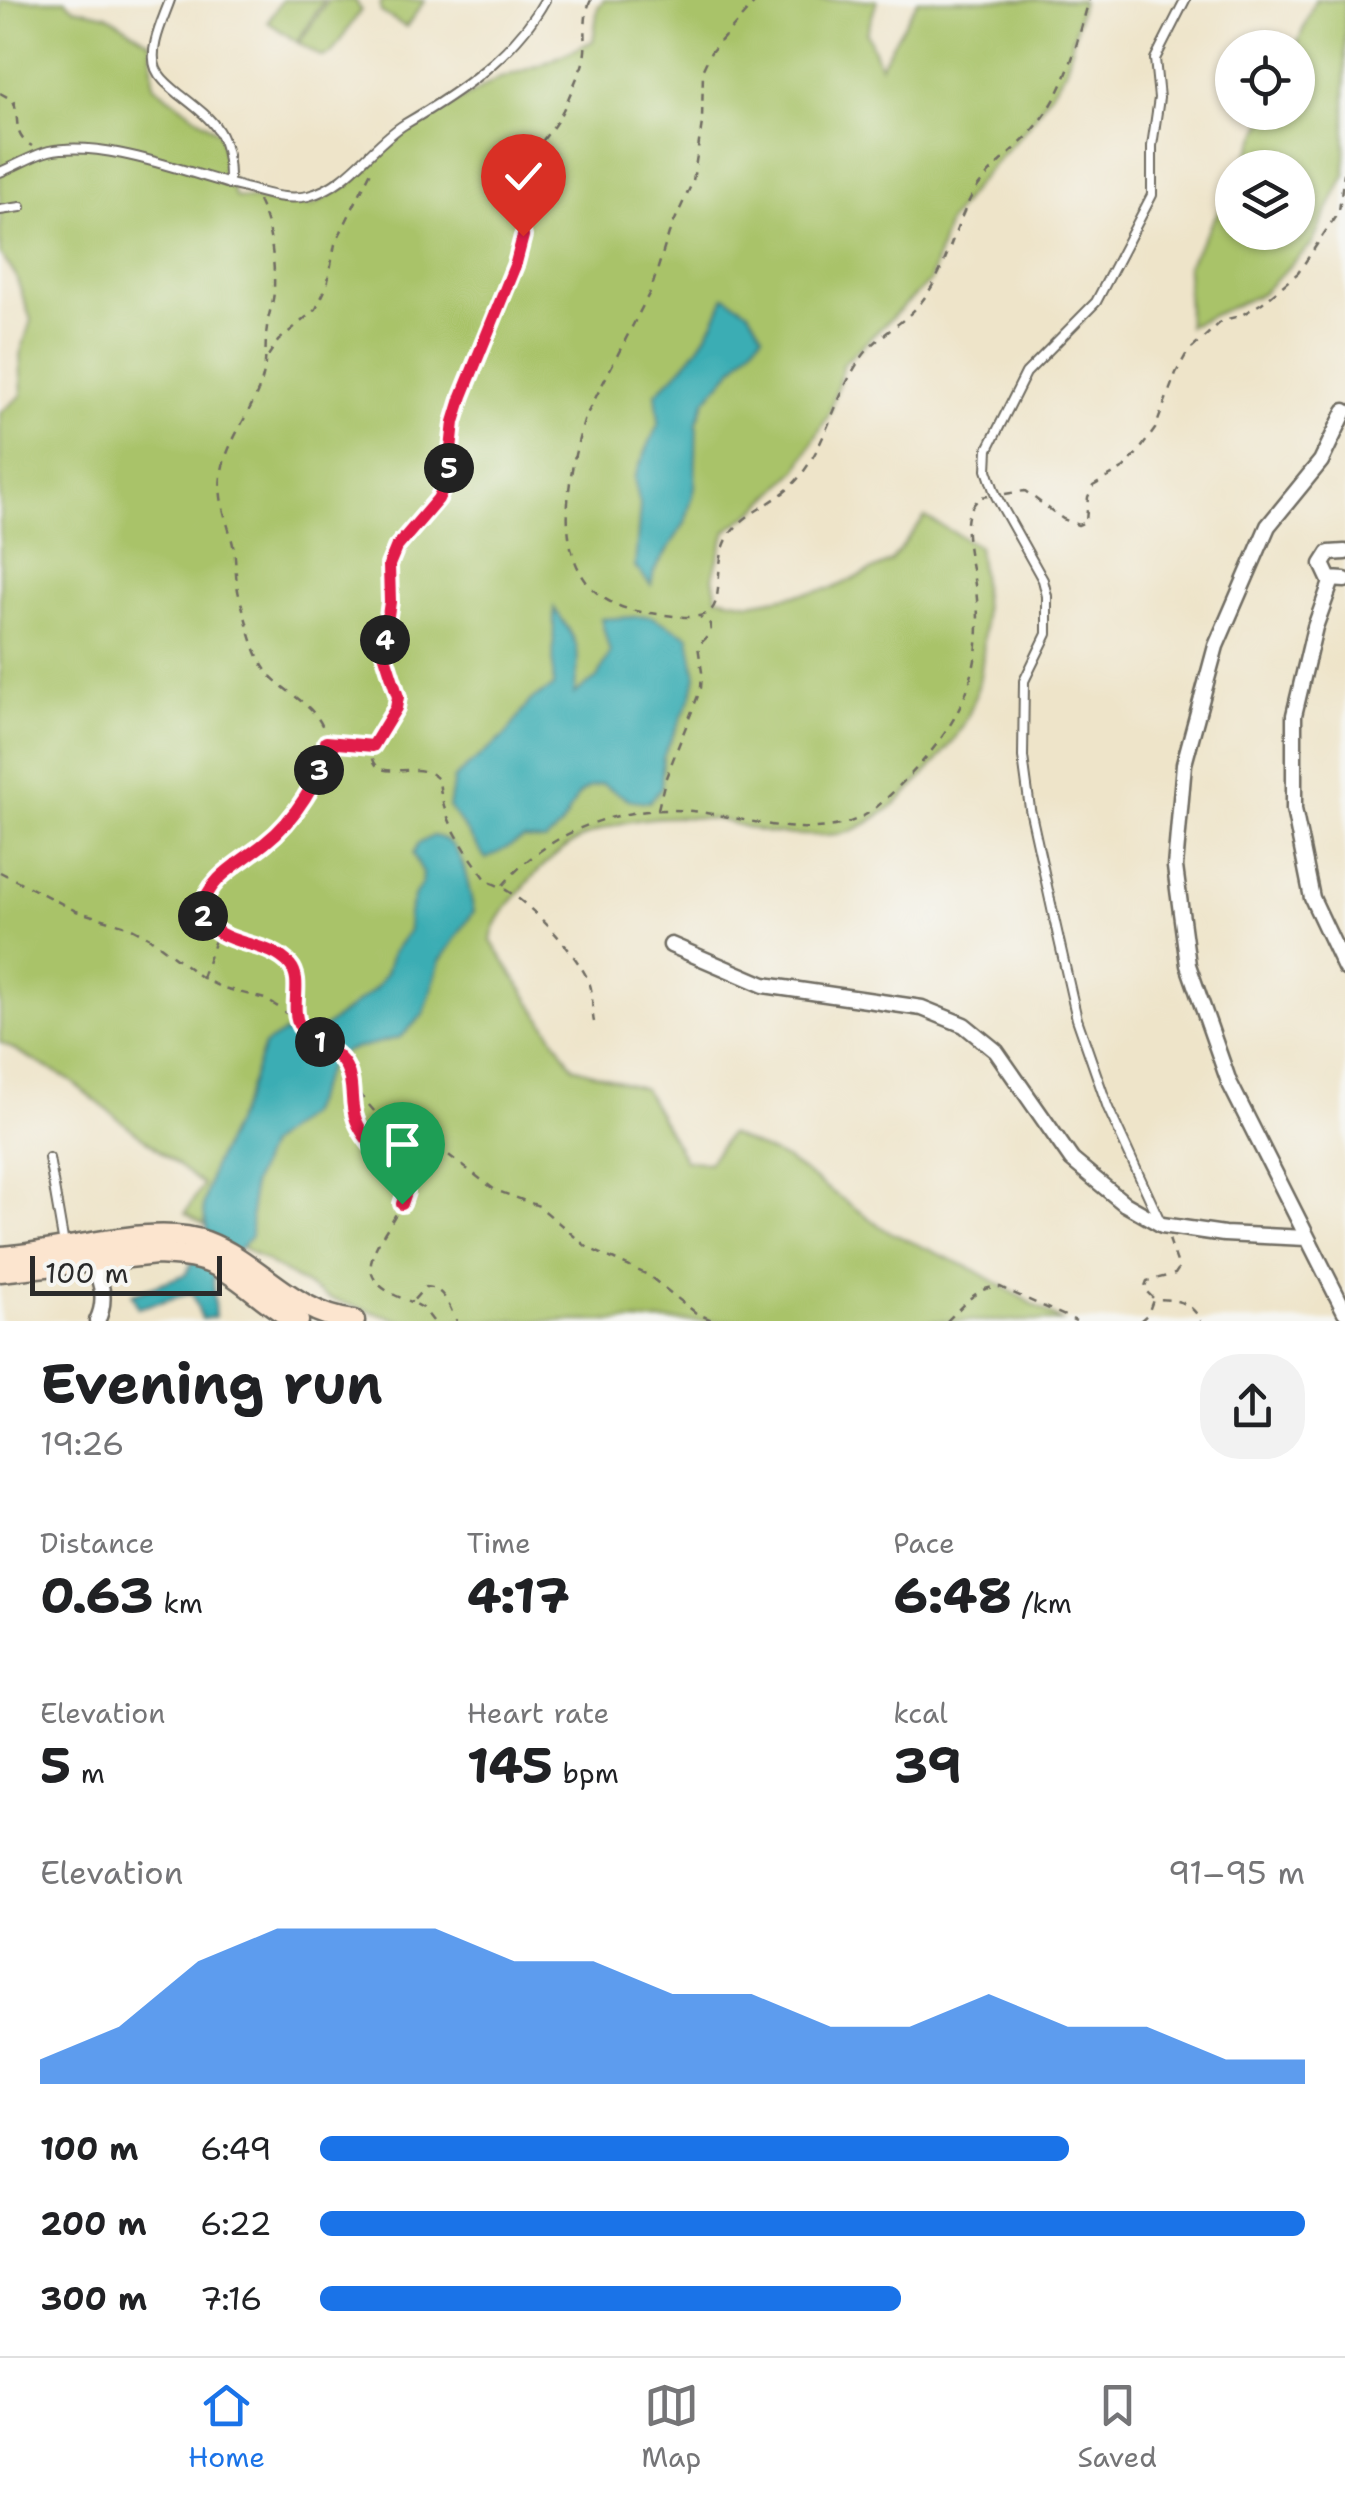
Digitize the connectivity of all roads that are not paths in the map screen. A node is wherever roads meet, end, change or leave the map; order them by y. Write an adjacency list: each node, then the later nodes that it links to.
1 (170, 0): 5 (lane)
2 (545, 0): 5 (lane)
3 (1185, 0): 14 (lane)
4 (0, 172): 5 (lane)
5 (228, 184)
6 (21, 207): 7 (lane)
7 (0, 210)
8 (1345, 410): 15 (street)
9 (1345, 552): 10 (street)
10 (1338, 580): 12 (street)
11 (671, 945): 14 (street)
12 (1345, 968)
13 (50, 1158): 16 (lane)
14 (1162, 1225): 15 (street)
15 (1306, 1238): 21 (street)
16 (64, 1250): 17 (street); 18 (street)
17 (91, 1254): 19 (street); 20 (street); 22 (street)
18 (0, 1257)
19 (232, 1266): 23 (street); 24 (street)
20 (0, 1271)
21 (1345, 1312)
22 (97, 1321)
23 (298, 1321)
24 (354, 1321)

